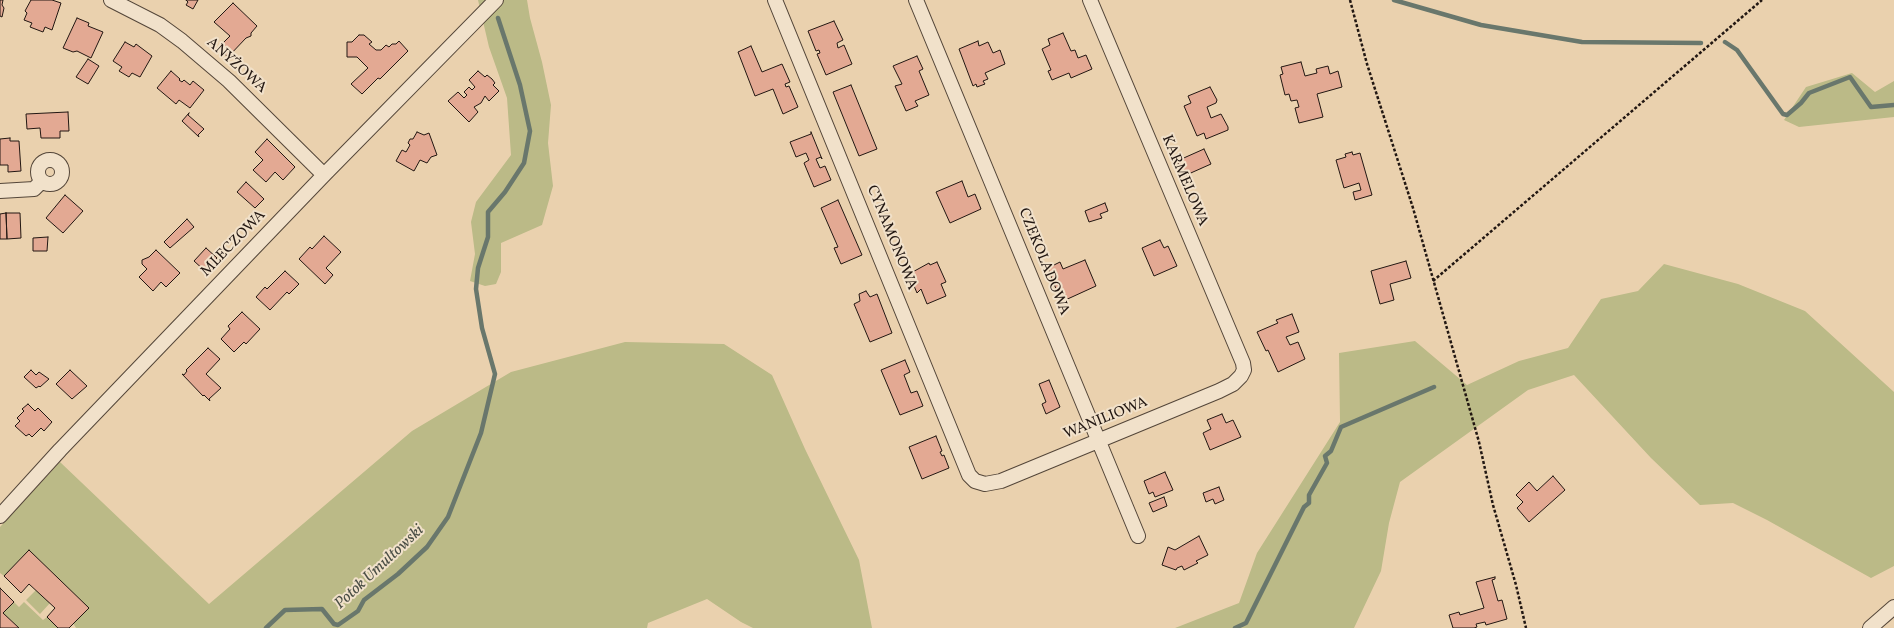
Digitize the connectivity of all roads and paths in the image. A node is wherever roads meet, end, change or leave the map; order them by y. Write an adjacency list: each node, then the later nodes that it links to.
1 (111, 0): 8 (street, ANYŻOWA)
2 (496, 0): 8 (street, MLECZOWA)
3 (775, 0): 14 (street, CYNAMONOWA)
4 (916, 0): 13 (street, CZEKOLADOWA)
5 (1090, 0): 12 (street, KARMELOWA)
6 (1350, 0): 11 (path)
7 (1762, 0): 11 (path)
8 (324, 174): 15 (street, MLECZOWA)
9 (41, 182): 10 (street)
10 (0, 191)
11 (1433, 282): 18 (path)
12 (1241, 376): 13 (street, WANILIOWA)
13 (1098, 442): 14 (street, WANILIOWA); 16 (street, CZEKOLADOWA)
14 (980, 484)
15 (0, 516)
16 (1138, 536)
17 (1894, 607): 19 (street)
18 (1526, 628)
19 (1870, 628)

